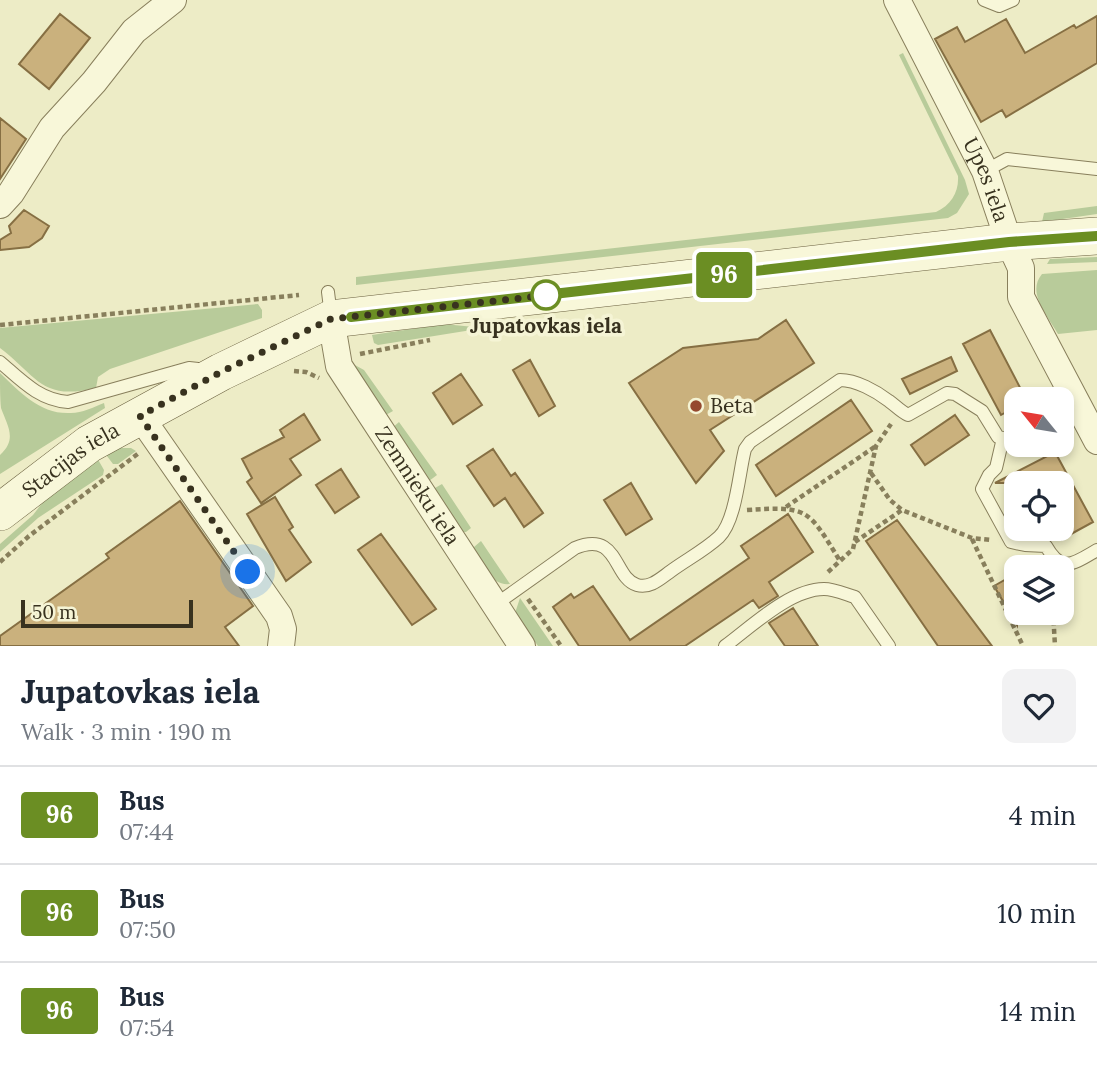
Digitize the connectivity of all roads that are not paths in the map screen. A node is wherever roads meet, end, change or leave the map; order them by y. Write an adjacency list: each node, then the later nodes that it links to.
1 (173, 0): 8 (street)
2 (897, 0): 7 (street, Upes iela)
3 (984, 0): 4 (lane)
4 (1013, 0)
5 (1097, 162): 6 (lane)
6 (1090, 168): 7 (lane)
7 (985, 171): 10 (street, Upes iela)
8 (0, 205)
9 (1097, 236): 10 (main road, Stacijas iela)
10 (1009, 242): 11 (main road, Stacijas iela); 14 (street, Upes iela)
11 (337, 309): 13 (main road, Stacijas iela); 21 (street, Zemnieku iela)
12 (0, 362): 13 (lane)
13 (221, 372): 16 (main road, Stacijas iela)
14 (1061, 387)
15 (1074, 413): 18 (street, Upes iela)
16 (140, 416): 19 (main road, Stacijas iela); 22 (street)
17 (1003, 438): 20 (lane); 21 (lane)
18 (1097, 441)
19 (0, 512)
20 (1097, 550)
21 (495, 605): 23 (street, Zemnieku iela)
22 (289, 643)
23 (522, 646)
24 (725, 646): 25 (lane)
25 (890, 646)

